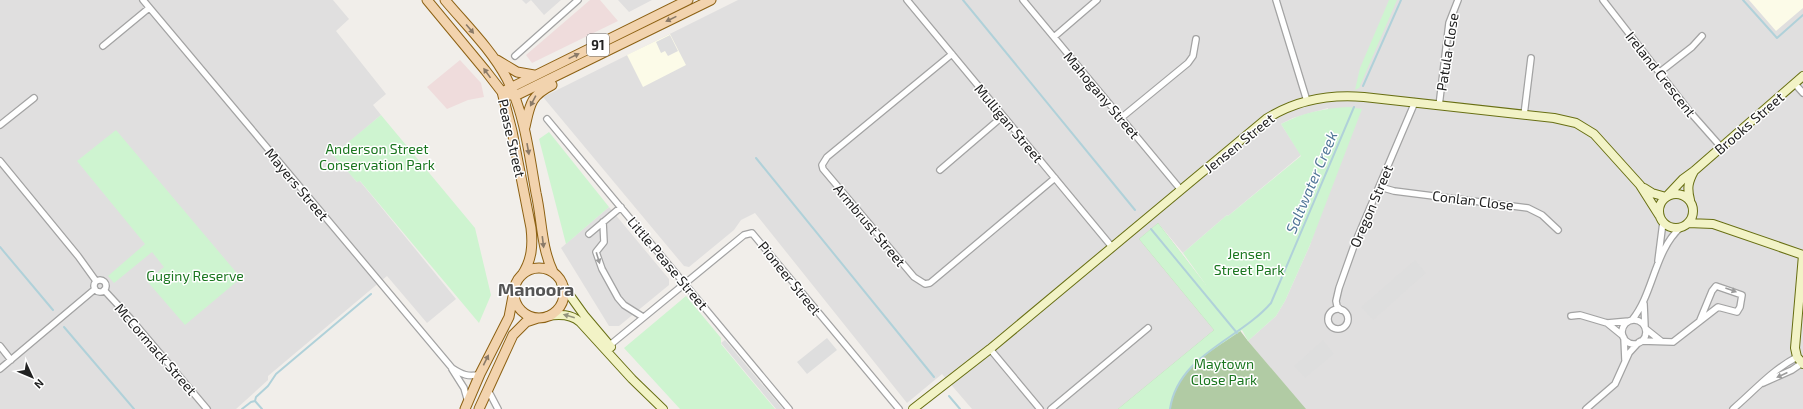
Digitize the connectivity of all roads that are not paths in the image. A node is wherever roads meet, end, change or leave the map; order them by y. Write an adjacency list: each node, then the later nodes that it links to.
1 (143, 0): 13 (street, Mayers Street)
2 (427, 0): 28 (main road, Pease Street, one-way to 2)
3 (445, 0): 21 (main road, Pease Street / 91, one-way to 21)
4 (578, 0): 20 (street)
5 (688, 0): 24 (main road, 91, one-way to 5)
6 (711, 0): 19 (main road, 91, one-way to 19)
7 (907, 0): 18 (street, Mulligan Street)
8 (1023, 0): 15 (street, Mahogany Street)
9 (1097, 0): 15 (street)
10 (1276, 0): 31 (street)
11 (1458, 0): 33 (street, Patula Close)
12 (1603, 0): 23 (street, Ireland Crescent)
13 (149, 8): 17 (street); 90 (street, Mayers Street)
14 (1702, 36): 23 (street)
15 (1054, 37): 36 (street, Mahogany Street)
16 (1196, 39): 36 (street)
17 (103, 46)
18 (952, 54): 35 (street, Mulligan Street); 44 (street, Armbrust Street)
19 (598, 55): 27 (main road, 91); 39 (main road, one-way to 39)
20 (514, 56)
21 (494, 58): 24 (main road, 91); 27 (main road, Pease Street)
22 (1531, 58): 34 (street)
23 (1660, 72): 40 (street, Ireland Crescent)
24 (539, 73): 27 (main road)
25 (1803, 76): 26 (street, Brooks Street)
26 (1794, 84): 29 (street); 40 (street, Brooks Street)
27 (513, 91): 28 (main road); 39 (main road, Pease Street)
28 (502, 92): 62 (main road, Pease Street)
29 (1803, 93)
30 (34, 98): 38 (street)
31 (1307, 101): 32 (street, Jensen Street); 47 (street, Jensen Street)
32 (1415, 102): 33 (street, Jensen Street); 46 (street, Oregon Street)
33 (1439, 106): 34 (street, Jensen Street)
34 (1524, 115): 45 (street, Jensen Street)
35 (1003, 116): 42 (street); 44 (street, Mulligan Street)
36 (1121, 118): 47 (street, Mahogany Street)
37 (546, 119): 50 (street, Little Pease Street)
38 (0, 125)
39 (524, 128): 61 (main road, Pease Street, one-way to 61)
40 (1721, 147): 43 (street, Brooks Street)
41 (0, 161): 63 (street)
42 (940, 170)
43 (1694, 171): 48 (street, Brooks Street); 49 (street)
44 (1055, 178): 58 (street, Mulligan Street)
45 (1640, 185): 48 (street, Jensen Street); 52 (street, Jensen Street)
46 (1380, 187): 56 (street, Conlan Close); 69 (street, Oregon Street)
47 (1181, 190): 58 (street, Jensen Street)
48 (1666, 196): 49 (street); 52 (street)
49 (1690, 200): 51 (street)
50 (621, 207): 53 (street); 65 (street, Little Pease Street)
51 (1694, 210): 54 (street); 55 (street)
52 (1661, 218): 55 (street); 60 (street)
53 (603, 222): 57 (street); 75 (street, one-way to 75)
54 (1713, 224): 55 (street); 59 (street)
55 (1685, 225): 60 (street)
56 (1558, 230)
57 (589, 234)
58 (1112, 247): 86 (street, Jensen Street)
59 (1803, 255): 89 (street)
60 (1657, 265): 70 (street)
61 (552, 272): 62 (main road); 64 (main road)
62 (522, 275): 68 (main road)
63 (96, 281): 66 (street); 67 (street)
64 (561, 283): 72 (main road); 85 (street)
65 (685, 283): 75 (street, Pioneer Street); 101 (street, Little Pease Street); 102 (street, Pioneer Street)
66 (95, 289): 67 (street); 87 (street)
67 (104, 290): 97 (street, McCormack Street)
68 (514, 291): 72 (main road); 92 (main road, one-way to 68)
69 (1336, 297): 71 (street); 73 (street, Oregon Street)
70 (1644, 303): 76 (street); 80 (street)
71 (1341, 310): 73 (street); 73 (street)
72 (544, 316): 85 (street, one-way to 72); 95 (main road)
73 (1328, 316)
74 (1571, 316): 78 (street)
75 (643, 318): 85 (street, Pioneer Street)
76 (1631, 320): 78 (street); 80 (street); 81 (street)
77 (1700, 320): 77 (street, one-way to 77); 82 (street)
78 (1607, 323): 81 (street)
79 (1148, 328): 106 (street)
80 (1645, 328): 82 (street); 83 (street)
81 (1624, 337): 83 (street); 88 (street)
82 (1661, 341): 83 (street)
83 (1640, 342): 88 (street)
84 (0, 346): 87 (street)
85 (608, 347): 100 (street)
86 (990, 349): 93 (street, Jensen Street); 105 (street)
87 (11, 360): 91 (street)
88 (1625, 360): 107 (street)
89 (1801, 362): 94 (street, one-way to 94); 94 (street)
90 (452, 368): 92 (street, Mayers Street); 96 (street, Mayers Street)
91 (0, 369)
92 (480, 374): 96 (main road)
93 (953, 379): 103 (street, Jensen Street); 104 (street, Jensen Street)
94 (1762, 384): 108 (street)
95 (488, 389): 98 (main road); 99 (street)
96 (467, 406)
97 (207, 409)
98 (479, 409)
99 (498, 409)
100 (662, 409)
101 (789, 409)
102 (899, 409)
103 (913, 409)
104 (921, 409)
105 (1040, 409)
106 (1051, 409)
107 (1586, 409)
108 (1733, 409)

